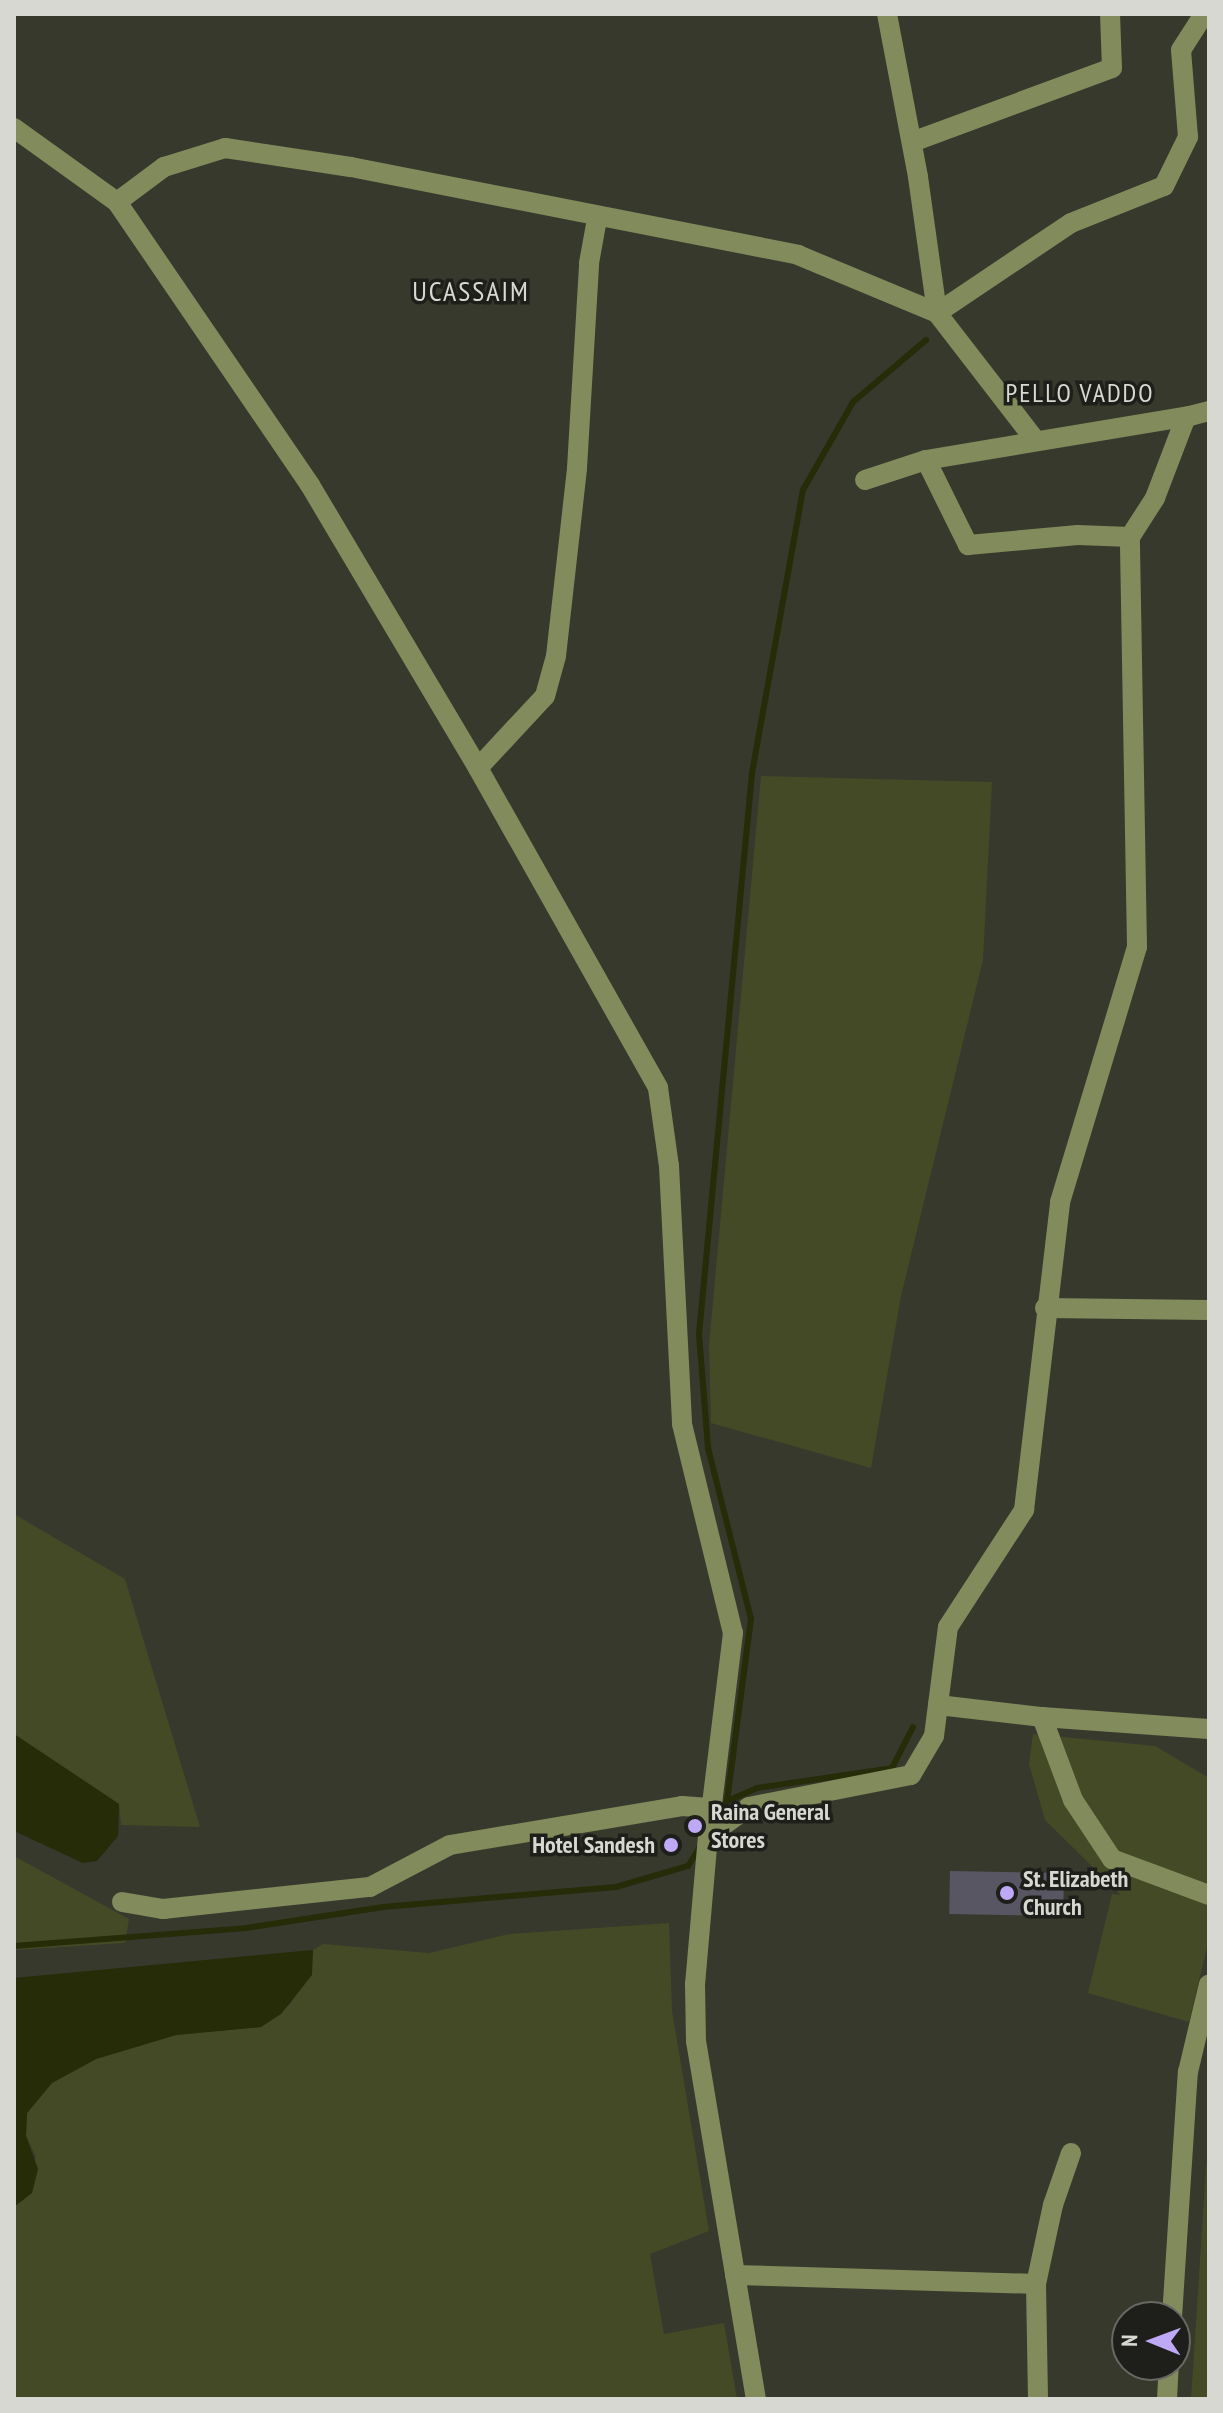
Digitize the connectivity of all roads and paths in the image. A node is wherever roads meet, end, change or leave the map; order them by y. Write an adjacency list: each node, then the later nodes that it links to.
1 (887, 14): 5 (street)
2 (1110, 14): 5 (street)
3 (1204, 14): 8 (street)
4 (14, 128): 6 (street)
5 (912, 142): 8 (street)
6 (117, 202): 7 (street); 14 (street)
7 (597, 219): 8 (street); 14 (street)
8 (937, 313): 10 (street)
9 (1199, 413): 10 (street); 13 (street)
10 (1035, 440): 11 (street)
11 (926, 460): 12 (street); 13 (street)
12 (865, 480)
13 (1130, 537): 15 (street)
14 (478, 768): 20 (street)
15 (1045, 1308): 16 (street); 17 (street)
16 (1209, 1310)
17 (938, 1705): 18 (street); 21 (street)
18 (1042, 1717): 19 (street); 22 (street)
19 (1209, 1729)
20 (712, 1810): 21 (street); 23 (street)
21 (708, 1835): 26 (street)
22 (1209, 1895)
23 (122, 1902)
24 (1209, 1984): 28 (street)
25 (1071, 2153): 27 (street)
26 (735, 2275): 27 (street); 29 (street)
27 (1036, 2284): 30 (street)
28 (1173, 2301)
29 (756, 2399)
30 (1038, 2399)

